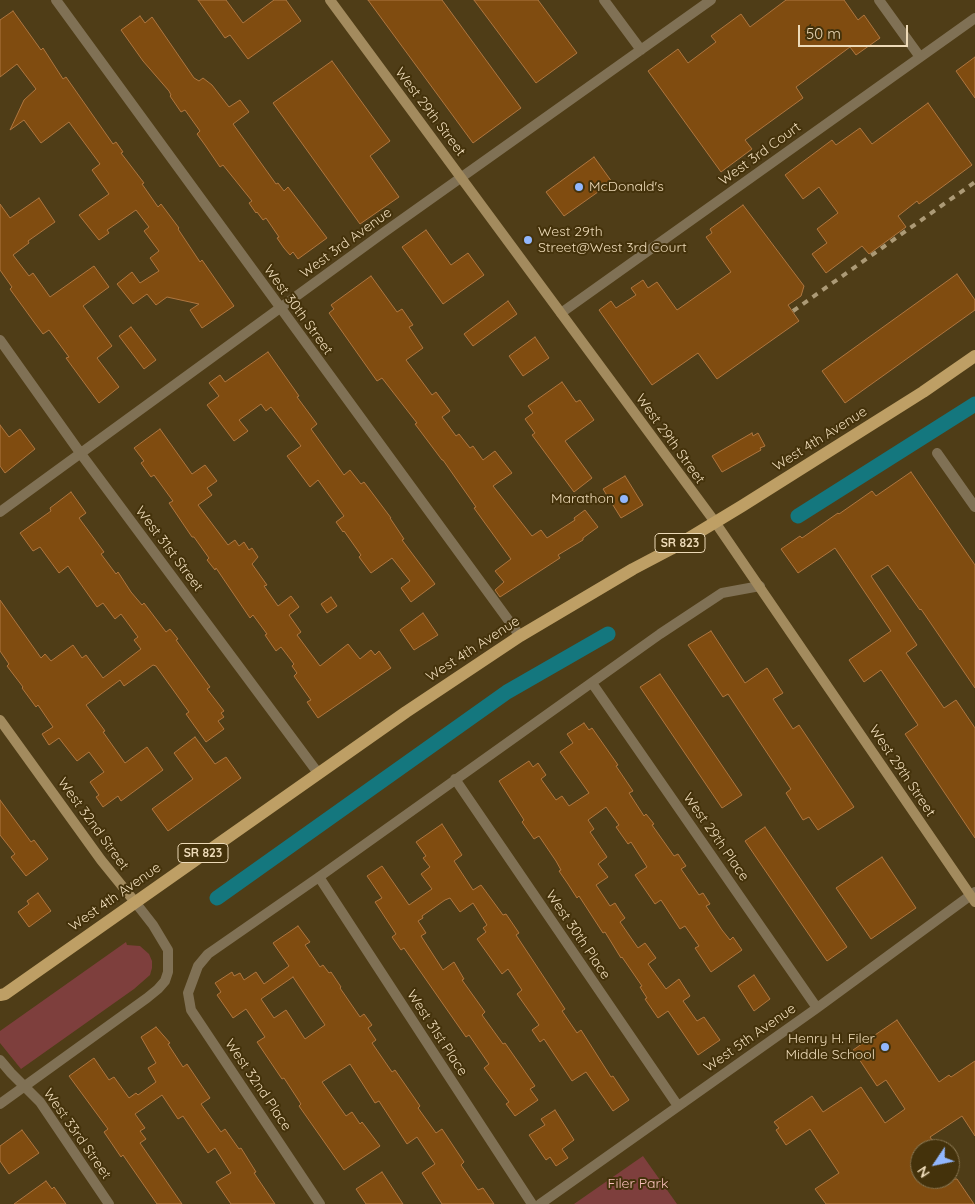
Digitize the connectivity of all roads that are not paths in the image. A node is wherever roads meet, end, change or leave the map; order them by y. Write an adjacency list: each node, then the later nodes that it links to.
1 (56, 0): 10 (street, West 30th Street)
2 (330, 0): 9 (street, West 29th Street)
3 (604, 0): 7 (street)
4 (711, 0): 7 (street, West 3rd Avenue)
5 (879, 0): 8 (street)
6 (975, 18): 8 (street, West 3rd Court)
7 (640, 50): 9 (street, West 3rd Avenue)
8 (920, 57): 11 (street, West 3rd Court)
9 (462, 178): 10 (street, West 3rd Avenue); 11 (street, West 29th Street)
10 (280, 308): 15 (street, West 3rd Avenue); 20 (street, West 30th Street)
11 (561, 313): 18 (street, West 29th Street)
12 (0, 340): 15 (street, West 31st Street)
13 (975, 356): 18 (main road, West 4th Avenue / SR 823)
14 (938, 452): 16 (street)
15 (81, 454): 17 (street, West 3rd Avenue); 23 (street, West 31st Street)
16 (975, 507)
17 (0, 512)
18 (715, 522): 19 (street, West 29th Street); 20 (main road, West 4th Avenue / SR 823)
19 (760, 586): 21 (street); 26 (street, West 29th Street)
20 (520, 636): 23 (main road, West 4th Avenue / SR 823)
21 (592, 683): 24 (street); 29 (street, West 29th Place)
22 (0, 720): 27 (street, West 32nd Street)
23 (318, 773): 27 (main road, West 4th Avenue / SR 823)
24 (455, 779): 25 (street); 33 (street, West 30th Place)
25 (319, 877): 35 (street, West 32nd Place); 36 (street, West 31st Place)
26 (974, 897): 29 (street, West 5th Avenue)
27 (135, 902): 28 (main road, West 4th Avenue / SR 823); 31 (street, West 32nd Street)
28 (2, 997)
29 (817, 1008): 33 (street, West 5th Avenue)
30 (0, 1060): 31 (street, West 33rd Street)
31 (25, 1087): 32 (street); 34 (street, West 33rd Street)
32 (0, 1104)
33 (678, 1106): 37 (street, West 5th Avenue)
34 (109, 1204)
35 (320, 1204)
36 (532, 1204)
37 (540, 1204)

